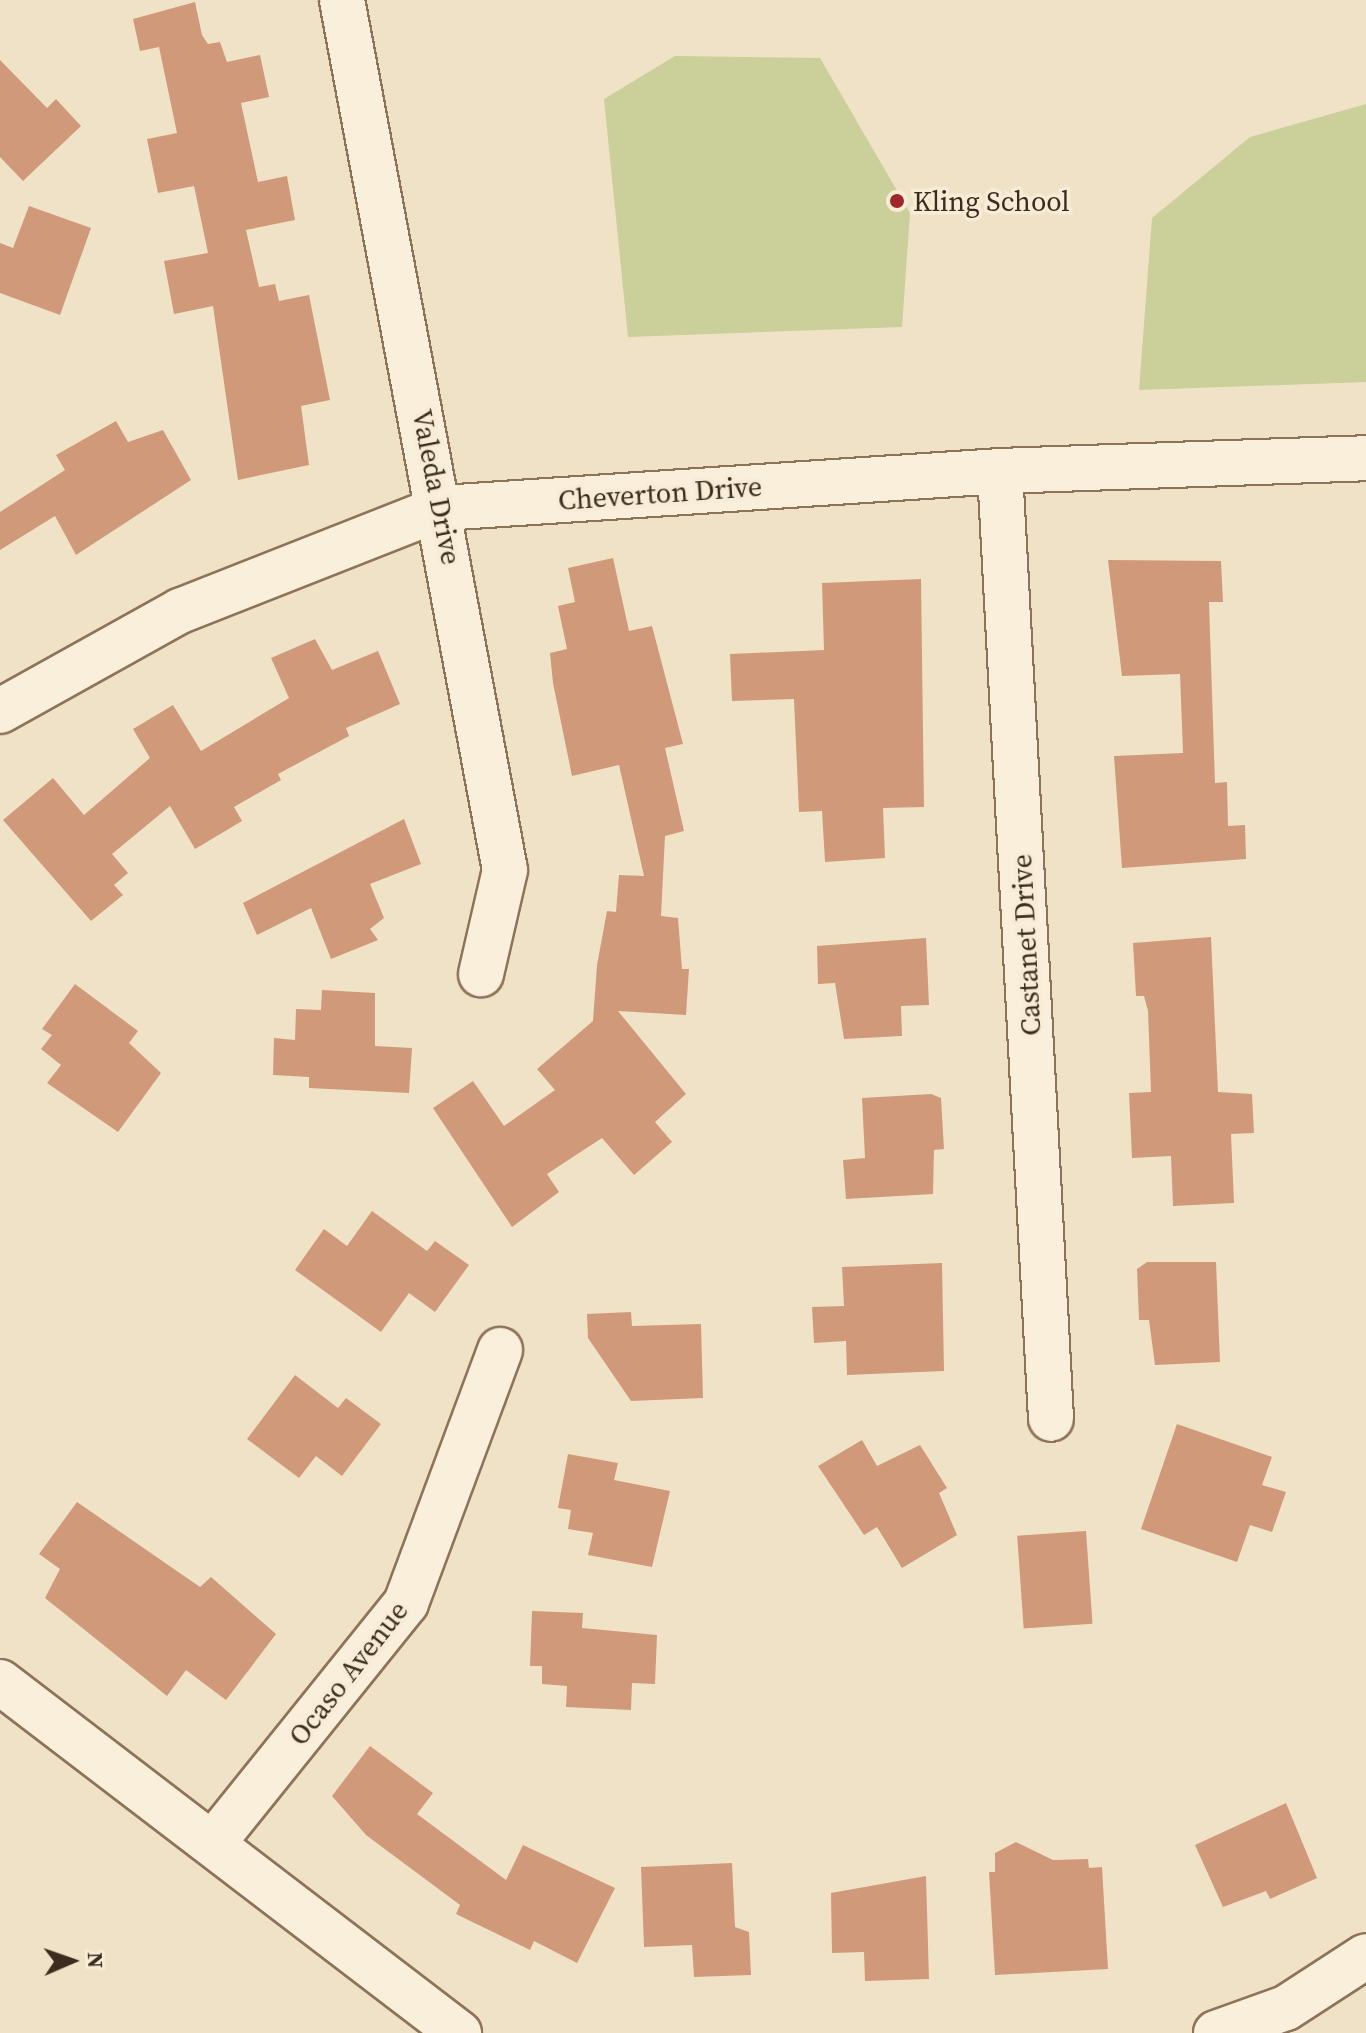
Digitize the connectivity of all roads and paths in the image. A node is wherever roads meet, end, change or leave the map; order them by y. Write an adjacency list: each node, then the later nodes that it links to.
1 (342, 0): 4 (street, Valeda Drive)
2 (1366, 458): 3 (street, Cheverton Drive)
3 (1000, 471): 4 (street, Cheverton Drive); 8 (street, Castanet Drive)
4 (442, 508): 5 (street, Cheverton Drive); 6 (street, Valeda Drive)
5 (0, 711)
6 (481, 974)
7 (500, 1350): 10 (street, Ocaso Avenue)
8 (1051, 1419)
9 (0, 1682): 10 (street)
10 (213, 1843): 12 (street)
11 (1366, 1956): 13 (street)
12 (459, 2033)
13 (1216, 2033)

